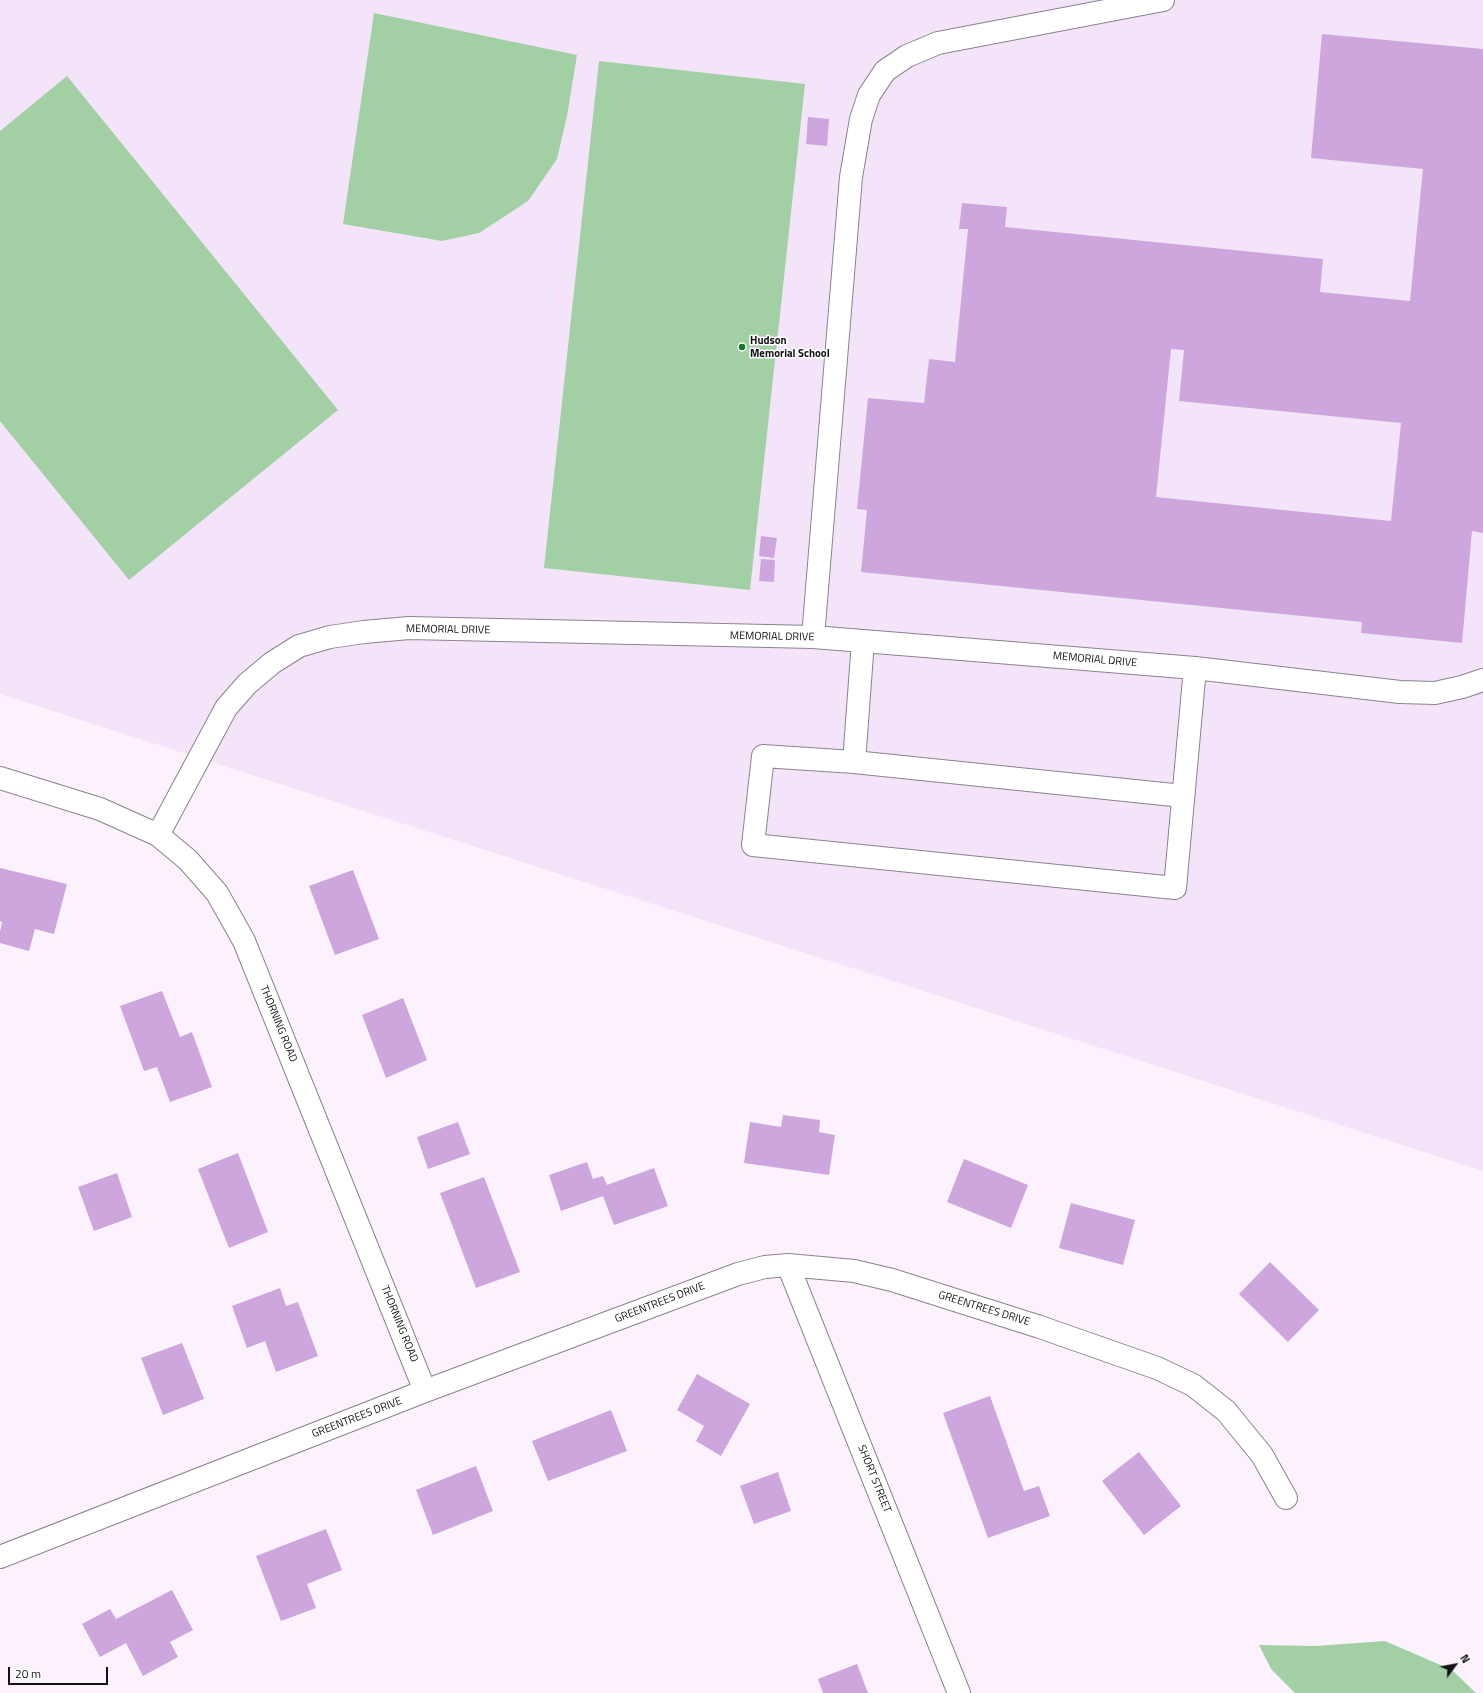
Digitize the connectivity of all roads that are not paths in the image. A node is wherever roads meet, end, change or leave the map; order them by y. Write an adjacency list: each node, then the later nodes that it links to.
1 (1163, 0): 2 (street)
2 (813, 637): 3 (street, MEMORIAL DRIVE); 9 (street, MEMORIAL DRIVE)
3 (863, 641): 4 (street, MEMORIAL DRIVE); 6 (street)
4 (1195, 668): 5 (street, MEMORIAL DRIVE); 8 (street)
5 (1483, 680)
6 (854, 762): 8 (street); 8 (street)
7 (0, 778): 9 (street, THORNING ROAD)
8 (1183, 796)
9 (158, 835): 11 (street, THORNING ROAD)
10 (788, 1265): 11 (street, GREENTREES DRIVE); 12 (street, GREENTREES DRIVE); 14 (street, SHORT STREET)
11 (426, 1391): 13 (street, GREENTREES DRIVE)
12 (1286, 1498)
13 (0, 1556)
14 (959, 1693)

